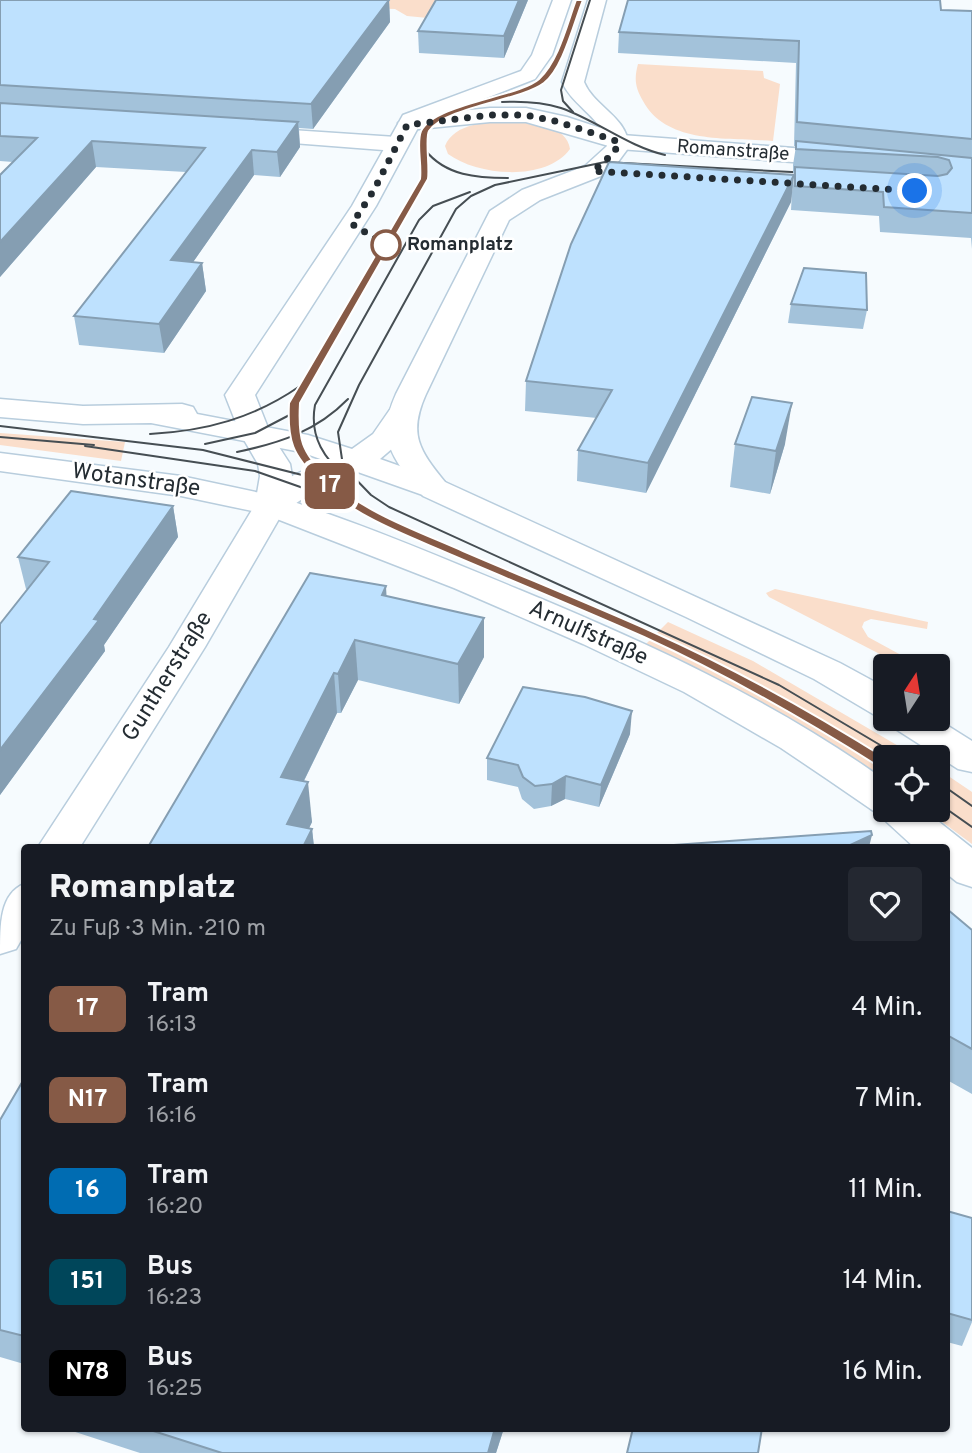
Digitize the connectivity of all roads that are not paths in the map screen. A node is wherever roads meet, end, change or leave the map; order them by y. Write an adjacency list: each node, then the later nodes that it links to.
1 (562, 0): 4 (main road)
2 (597, 0): 5 (main road)
3 (228, 133): 4 (main road)
4 (402, 134): 5 (main road, Romanstraße); 9 (main road)
5 (619, 142): 6 (main road, Romanstraße); 7 (main road)
6 (870, 160)
7 (593, 171): 8 (main road); 11 (main road)
8 (633, 173)
9 (240, 395): 12 (main road); 13 (main road)
10 (0, 408): 12 (main road)
11 (402, 414): 14 (main road); 16 (main road)
12 (157, 415): 13 (main road)
13 (255, 432): 14 (main road); 17 (main road)
14 (358, 461): 16 (main road); 17 (main road)
15 (0, 462): 17 (main road, Wotanstraße)
16 (435, 489): 18 (main road)
17 (271, 505): 21 (main road, Arnulfstraße); 23 (main road, Guntherstraße)
18 (873, 698)
19 (929, 732): 20 (main road)
20 (972, 759)
21 (873, 792)
22 (911, 822): 24 (main road)
23 (60, 844)
24 (938, 844)
25 (950, 853): 26 (main road)
26 (972, 871)
27 (21, 905): 28 (main road)
28 (0, 937)

